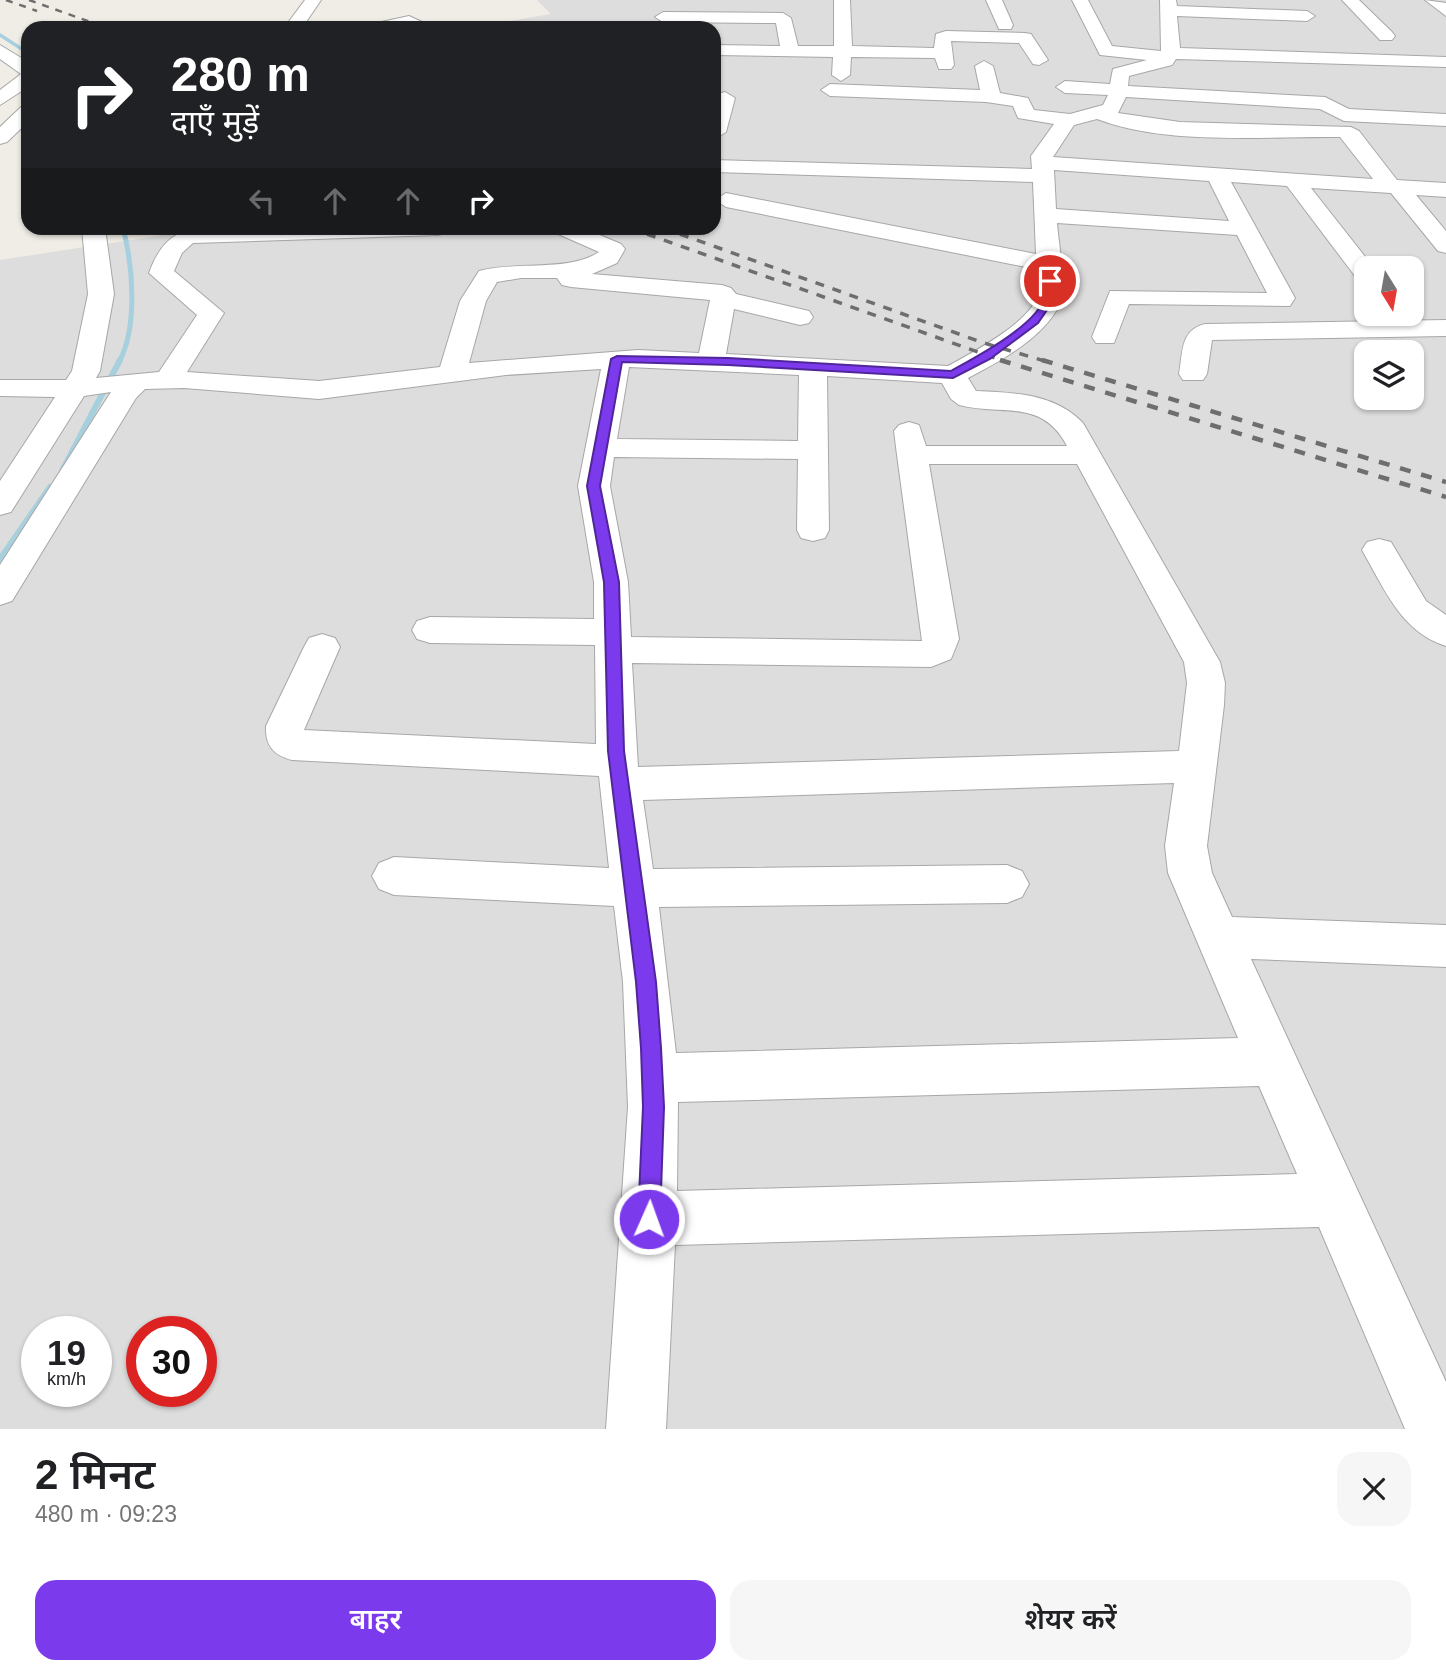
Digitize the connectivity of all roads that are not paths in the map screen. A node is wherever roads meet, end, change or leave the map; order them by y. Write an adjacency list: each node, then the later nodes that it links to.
1 (313, 0): 14 (street)
2 (668, 0): 15 (street)
3 (842, 0): 25 (street)
4 (994, 0): 17 (street)
5 (1080, 0): 24 (street)
6 (1272, 0): 11 (street)
7 (1350, 0): 18 (street)
8 (1433, 0): 10 (street)
9 (1168, 5): 11 (street); 26 (street)
10 (1446, 11)
11 (1283, 15): 12 (street)
12 (1307, 16)
13 (738, 18): 16 (street); 21 (street); 22 (street)
14 (298, 21)
15 (662, 21)
16 (692, 21)
17 (1005, 25)
18 (1363, 35)
19 (0, 50): 29 (street)
20 (721, 50): 21 (street)
21 (737, 50): 22 (street)
22 (790, 51): 25 (street)
23 (1082, 51): 24 (street)
24 (1106, 51): 26 (street)
25 (843, 52): 27 (street); 34 (street)
26 (1169, 55): 28 (street); 33 (street)
27 (1039, 60)
28 (1446, 62)
29 (21, 66)
30 (984, 66): 34 (street)
31 (21, 83): 35 (street)
32 (1065, 87): 33 (street)
33 (1118, 90): 36 (street); 39 (street)
34 (990, 96): 38 (street)
35 (0, 99)
36 (1102, 114): 38 (street); 46 (street)
37 (21, 118): 40 (street)
38 (1069, 120): 43 (street)
39 (1446, 120)
40 (0, 138)
41 (1269, 143): 45 (street)
42 (721, 166): 43 (street)
43 (1041, 169): 44 (street); 49 (street)
44 (1216, 174): 45 (street); 50 (street)
45 (1290, 179): 46 (street); 57 (street)
46 (1394, 187): 47 (street); 55 (street)
47 (1446, 190)
48 (726, 200): 58 (street)
49 (1046, 215): 50 (street); 58 (street)
50 (1245, 229): 65 (street)
51 (94, 235): 74 (street)
52 (195, 235): 72 (street)
53 (441, 235): 56 (street)
54 (580, 235): 59 (street)
55 (1446, 246)
56 (447, 251)
57 (1354, 259)
58 (1049, 264): 71 (street)
59 (581, 271): 60 (street); 69 (street)
60 (723, 299): 61 (street); 67 (street)
61 (800, 317)
62 (1354, 324): 70 (street)
63 (1424, 324): 64 (street)
64 (1446, 328)
65 (1105, 337)
66 (617, 359): 67 (street); 69 (street); 76 (street)
67 (710, 361): 68 (street)
68 (813, 367): 71 (street); 77 (street)
69 (452, 374): 72 (street)
70 (1193, 374)
71 (953, 375): 78 (street)
72 (168, 380): 73 (street)
73 (134, 381): 74 (street); 82 (street)
74 (84, 387): 75 (street); 79 (street)
75 (0, 388)
76 (600, 448): 77 (street); 85 (street)
77 (813, 450): 80 (street)
78 (1088, 455): 85 (street); 87 (street)
79 (0, 505)
80 (813, 530)
81 (1379, 550): 84 (street)
82 (0, 593)
83 (430, 630): 85 (street)
84 (1446, 633)
85 (613, 641): 88 (street)
86 (322, 647): 88 (street)
87 (1197, 766): 88 (street); 92 (street)
88 (618, 772): 91 (street)
89 (394, 876): 91 (street)
90 (1007, 884): 91 (street)
91 (634, 888): 95 (street)
92 (1216, 937): 93 (street); 94 (street)
93 (1446, 946)
94 (1272, 1060): 95 (street); 96 (street)
95 (652, 1078): 97 (street)
96 (1336, 1200): 97 (street); 99 (street)
97 (649, 1219): 98 (street)
98 (636, 1429)
99 (1436, 1429)

